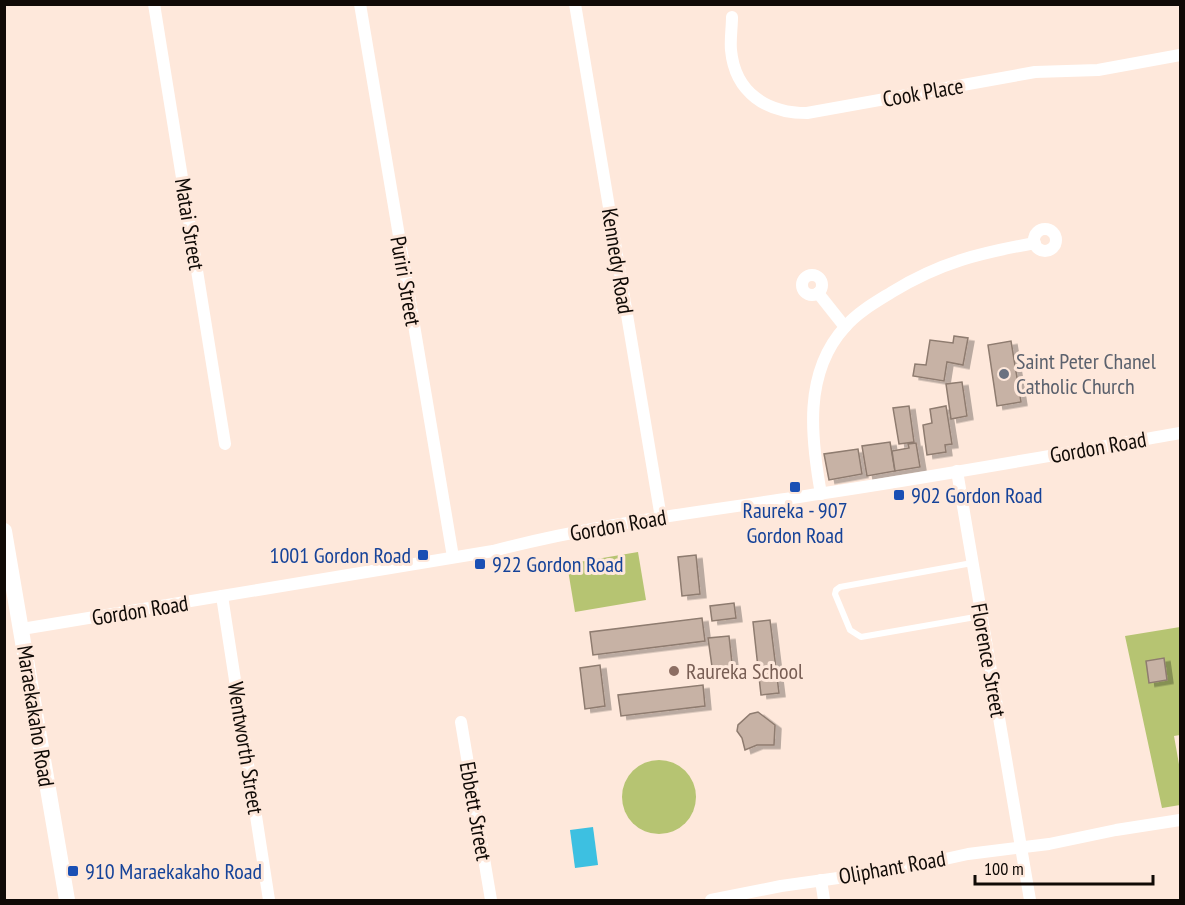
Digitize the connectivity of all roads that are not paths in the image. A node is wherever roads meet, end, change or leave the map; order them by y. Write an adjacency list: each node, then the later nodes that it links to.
1 (154, 4): 10 (street, Matai Street)
2 (360, 4): 15 (street, Puriri Street)
3 (575, 4): 13 (street, Kennedy Road)
4 (732, 17): 5 (street, Cook Place)
5 (1180, 55)
6 (1035, 243): 8 (street)
7 (818, 293): 8 (street)
8 (845, 327): 12 (street)
9 (1180, 433): 11 (street, Gordon Road)
10 (225, 444)
11 (957, 471): 12 (street, Gordon Road); 16 (street, Florence Street)
12 (821, 494): 13 (street, Gordon Road)
13 (661, 518): 15 (street, Gordon Road)
14 (5, 540): 19 (main road, Maraekakaho Road)
15 (453, 557): 17 (street, Gordon Road)
16 (972, 563): 18 (street, Florence Street); 18 (lane)
17 (222, 596): 19 (street, Gordon Road); 25 (street, Wentworth Street)
18 (982, 616): 22 (street, Florence Street)
19 (22, 628): 24 (main road, Maraekakaho Road)
20 (461, 722): 26 (street, Ebbett Street)
21 (1180, 820): 22 (street, Oliphant Road)
22 (1022, 848): 23 (street, Oliphant Road); 29 (street, Florence Street)
23 (821, 880): 27 (street, Oliphant Road); 28 (street)
24 (67, 900)
25 (269, 900)
26 (491, 900)
27 (711, 900)
28 (824, 900)
29 (1030, 900)

